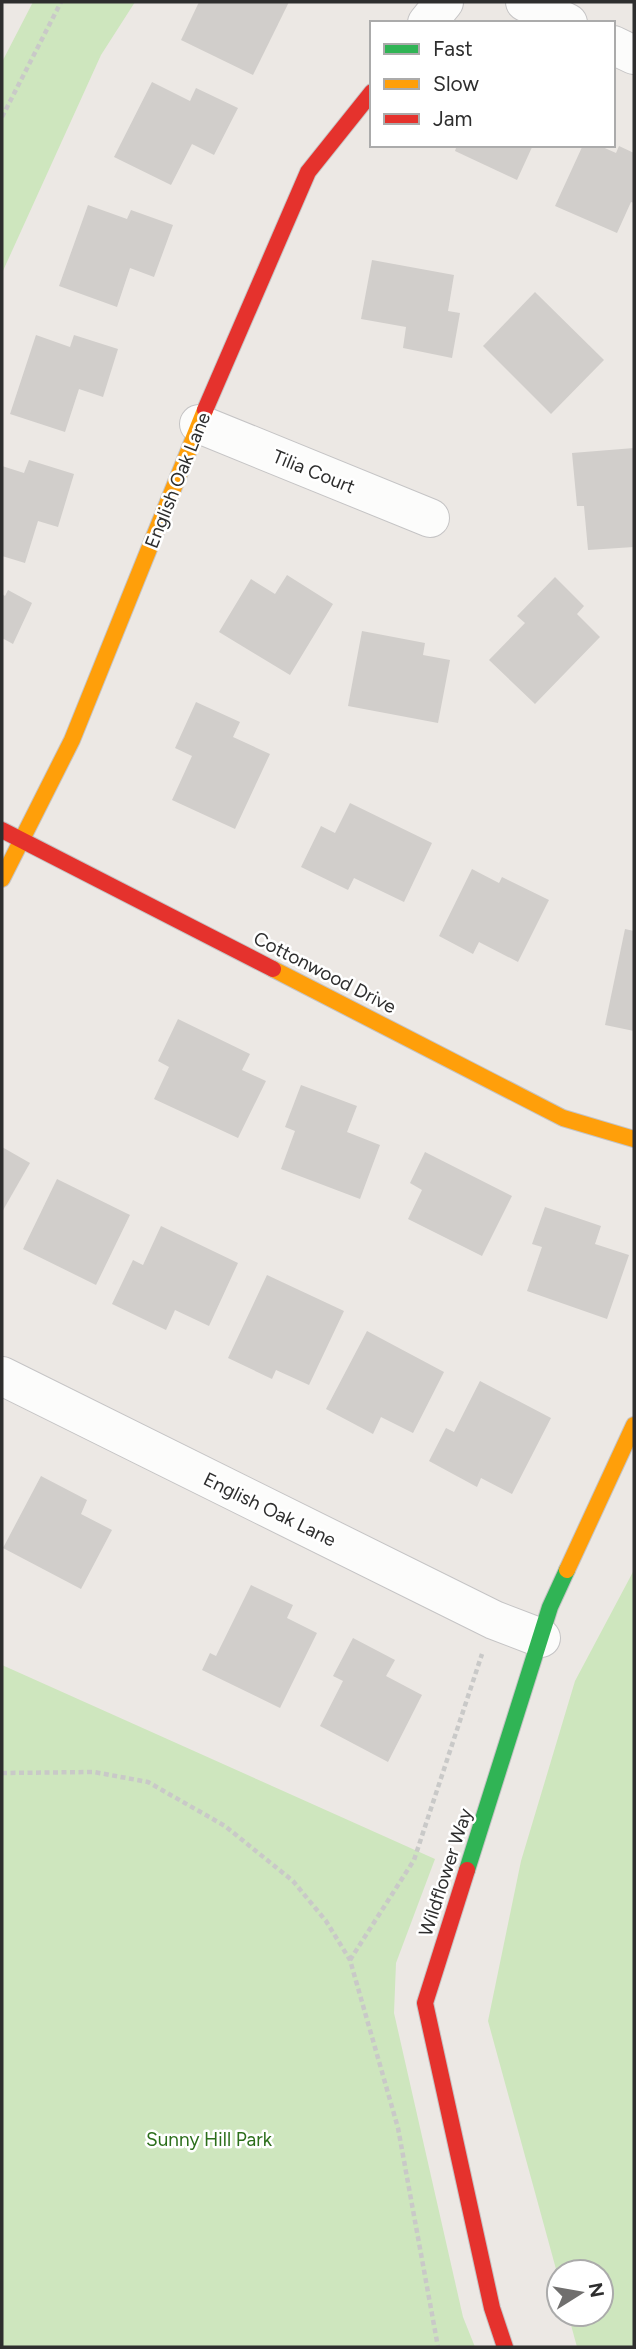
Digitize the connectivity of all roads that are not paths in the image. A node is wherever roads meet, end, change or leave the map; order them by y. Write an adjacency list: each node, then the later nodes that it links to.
1 (444, 2): 3 (street)
2 (525, 2): 4 (street)
3 (429, 21)
4 (564, 21)
5 (615, 46): 6 (street)
6 (634, 55)
7 (370, 94): 8 (street, English Oak Lane)
8 (199, 424): 9 (street, Tilia Court); 11 (street, English Oak Lane)
9 (429, 518)
10 (2, 830): 11 (street, Cottonwood Drive)
11 (22, 840): 12 (street, English Oak Lane); 13 (street, Cottonwood Drive)
12 (2, 879)
13 (634, 1139)
14 (2, 1376): 16 (street, English Oak Lane)
15 (634, 1425): 16 (street, Wildflower Way)
16 (541, 1637): 17 (street, Wildflower Way)
17 (505, 2347)

